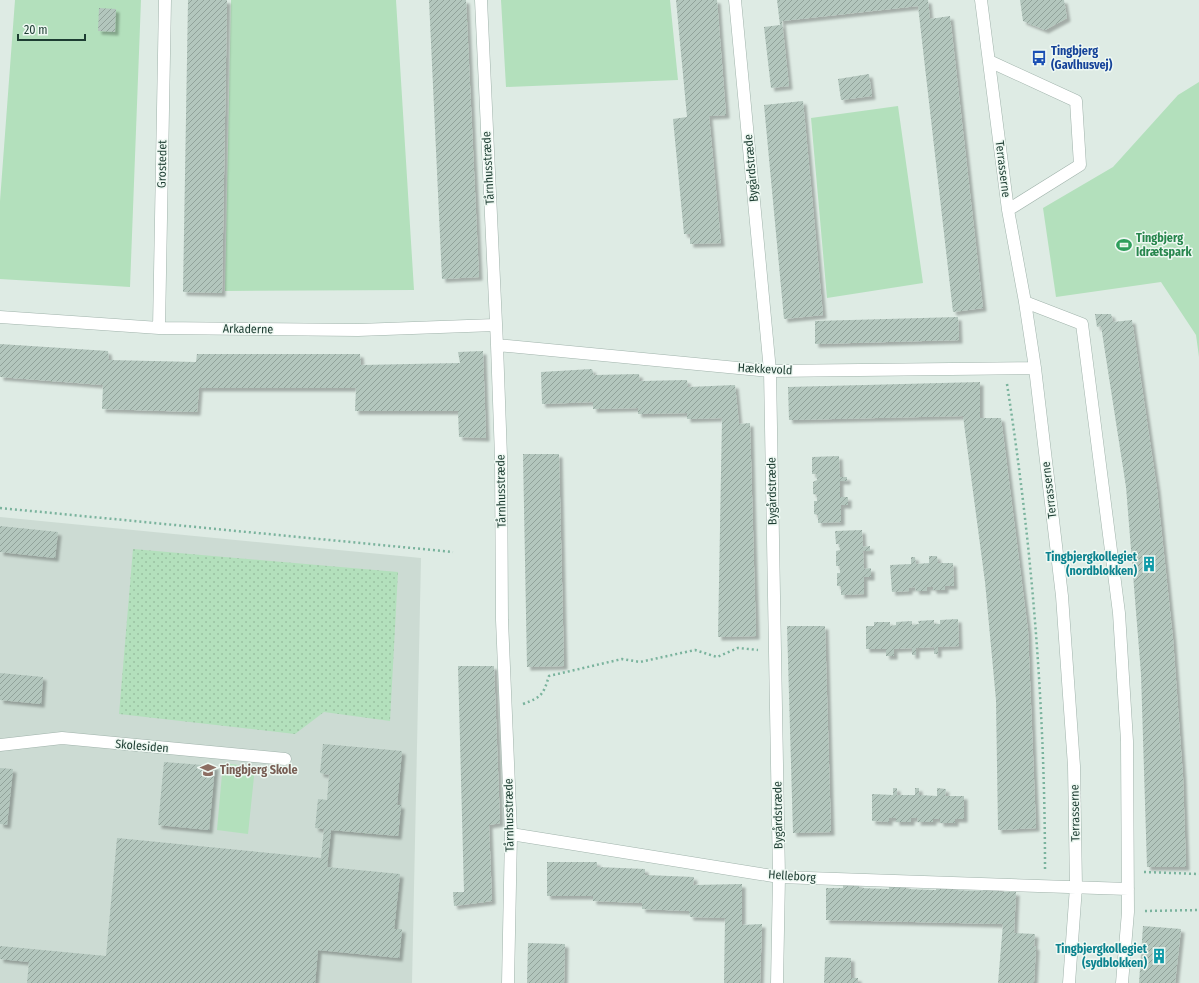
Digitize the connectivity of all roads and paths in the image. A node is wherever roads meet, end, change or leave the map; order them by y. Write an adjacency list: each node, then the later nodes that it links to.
1 (165, 0): 10 (street, Grostedet)
2 (481, 0): 9 (street, Tårnhusstræde)
3 (735, 0): 14 (street, Bygårdstræde)
4 (981, 0): 5 (street, Terrasserne)
5 (989, 60): 6 (street, Terrasserne); 6 (street)
6 (1008, 210): 7 (street, Terrasserne)
7 (1025, 302): 13 (street, Terrasserne); 22 (street)
8 (0, 317): 10 (street, Arkaderne)
9 (496, 325): 10 (street, Arkaderne); 11 (street, Tårnhusstræde)
10 (159, 328)
11 (497, 345): 14 (street, Hækkevold); 18 (street, Tårnhusstræde)
12 (1005, 368): 13 (street, Hækkevold); 14 (street, Hækkevold); 25 (path)
13 (1035, 368): 26 (street, Terrasserne)
14 (770, 371): 17 (street, Bygårdstræde)
15 (0, 508): 16 (path)
16 (453, 552)
17 (774, 651): 18 (path); 24 (street, Bygårdstræde)
18 (506, 709): 21 (street, Tårnhusstræde)
19 (0, 745): 20 (street, Skolesiden)
20 (285, 759)
21 (511, 834): 24 (street, Helleborg); 30 (street, Tårnhusstræde)
22 (1128, 872): 23 (path); 27 (street)
23 (1199, 874)
24 (779, 877): 25 (street, Helleborg); 31 (street, Bygårdstræde)
25 (1045, 886): 26 (street, Helleborg)
26 (1076, 887): 27 (street, Helleborg); 32 (street, Terrasserne)
27 (1128, 889): 29 (street)
28 (1199, 910): 29 (path)
29 (1128, 912): 33 (street)
30 (508, 983)
31 (777, 983)
32 (1069, 983)
33 (1122, 983)

